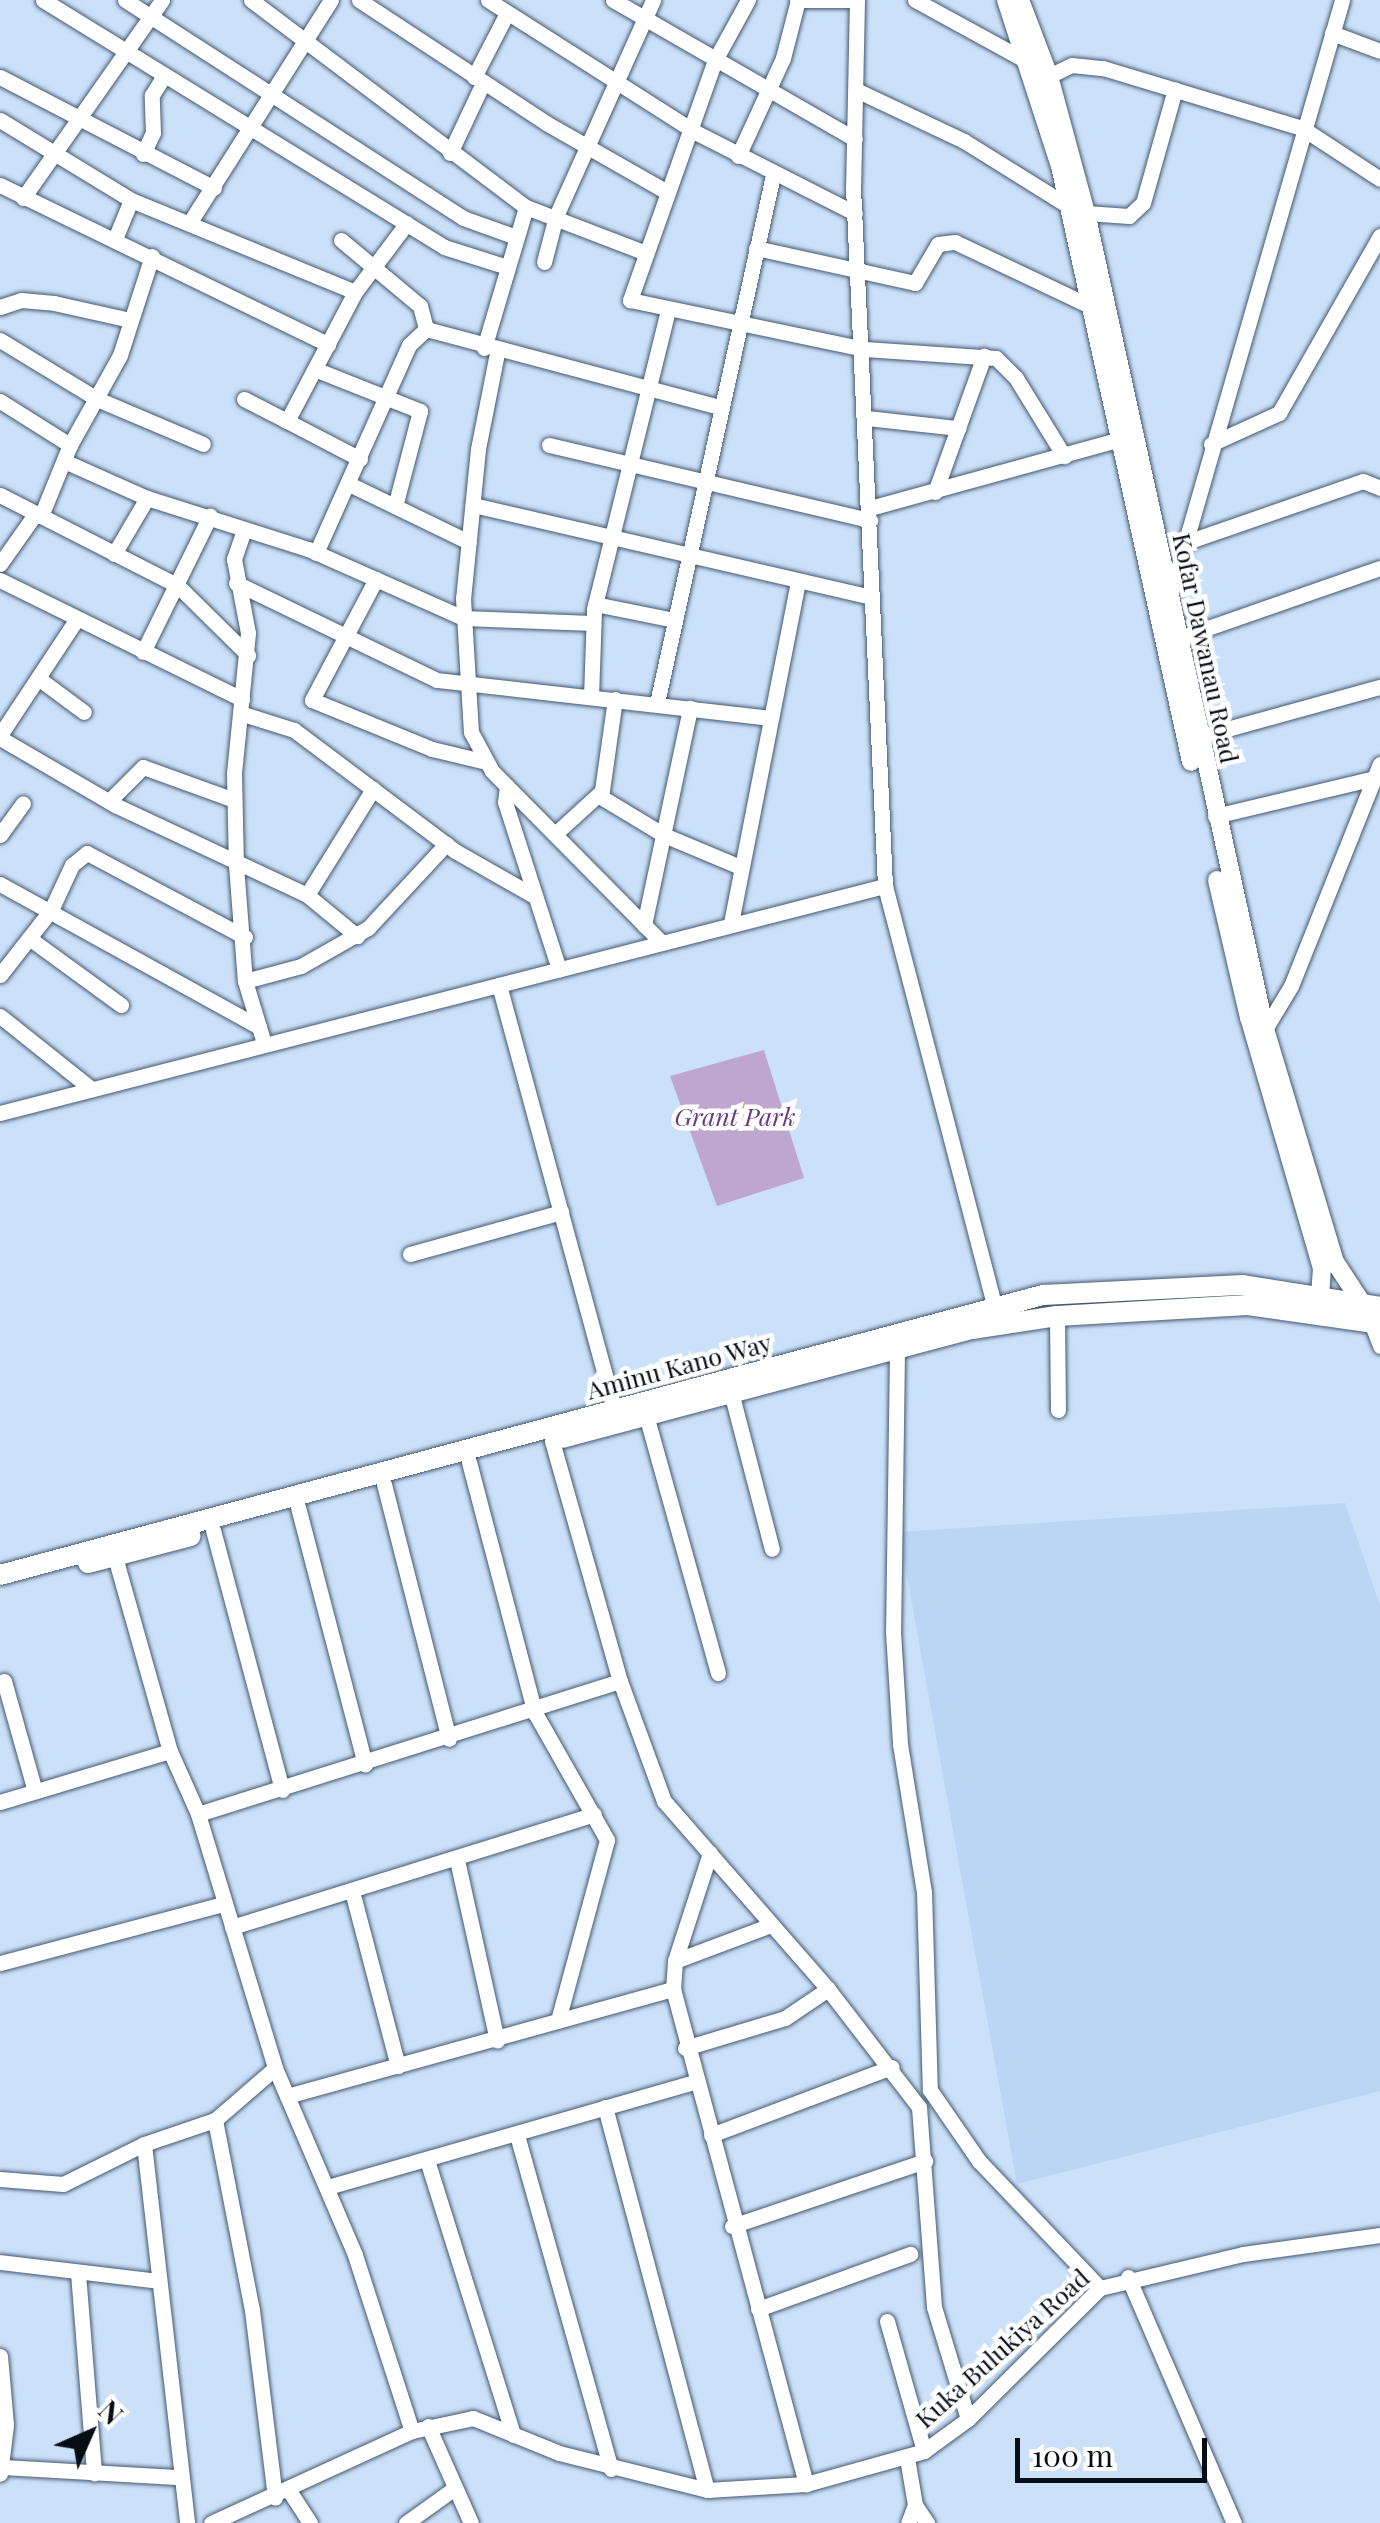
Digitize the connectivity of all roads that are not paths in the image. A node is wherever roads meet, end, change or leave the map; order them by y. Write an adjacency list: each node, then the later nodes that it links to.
1 (43, 0): 24 (street)
2 (126, 0): 19 (street)
3 (162, 0): 19 (street)
4 (251, 0): 22 (street)
5 (330, 0): 22 (street)
6 (359, 0): 30 (street)
7 (488, 0): 18 (street)
8 (613, 0): 20 (street)
9 (653, 0): 20 (street)
10 (748, 0): 25 (street)
11 (798, 0): 12 (street); 35 (street)
12 (849, 0)
13 (857, 0): 33 (street)
14 (914, 0): 26 (street)
15 (1006, 0): 26 (street, Kofar Dawanau Road)
16 (1020, 0): 28 (street, Kofar Dawanau Road)
17 (1342, 0): 21 (street)
18 (507, 13): 30 (street); 31 (street)
19 (151, 16): 24 (street); 32 (street)
20 (643, 17): 25 (street); 31 (street)
21 (1332, 33): 23 (street); 40 (street)
22 (303, 41): 32 (street); 43 (street)
23 (1380, 51)
24 (125, 53): 27 (street); 37 (street)
25 (715, 60): 35 (street); 39 (street)
26 (1030, 63): 55 (street, Kofar Dawanau Road)
27 (164, 76): 38 (street); 44 (street)
28 (1049, 76): 34 (street); 55 (street, Kofar Dawanau Road)
29 (0, 77): 37 (street)
30 (479, 80): 42 (street); 43 (street)
31 (614, 82): 39 (street); 42 (street)
32 (269, 90): 38 (street); 61 (street)
33 (856, 90): 41 (street); 55 (street)
34 (1175, 90): 40 (street); 55 (street)
35 (768, 92): 41 (street); 46 (street)
36 (0, 120): 45 (street)
37 (77, 120): 44 (street); 45 (street)
38 (250, 122): 50 (street); 59 (street)
39 (690, 128): 46 (street); 51 (street)
40 (1302, 128): 48 (street); 95 (street)
41 (855, 139): 56 (street)
42 (588, 149): 51 (street); 57 (street)
43 (450, 153): 54 (street)
44 (144, 154): 50 (street)
45 (52, 156): 52 (street); 53 (street)
46 (738, 156): 47 (street)
47 (774, 175): 56 (street); 64 (street)
48 (1380, 179)
49 (0, 185): 52 (street)
50 (214, 188): 58 (street)
51 (665, 191): 65 (street)
52 (24, 198): 62 (street)
53 (131, 200): 58 (street); 62 (street)
54 (526, 207): 57 (street); 61 (street)
55 (1078, 210): 73 (street, Kofar Dawanau Road); 127 (street, Kofar Dawanau Road)
56 (855, 213): 70 (street)
57 (556, 216): 65 (street); 67 (street)
58 (190, 222): 71 (street)
59 (408, 224): 68 (street); 69 (street)
60 (1380, 236): 95 (street)
61 (516, 237): 69 (street)
62 (115, 239): 66 (street)
63 (342, 240): 68 (street)
64 (756, 248): 70 (street); 76 (street)
65 (643, 252): 74 (street)
66 (152, 256): 75 (street); 79 (street)
67 (544, 262)
68 (376, 266): 71 (street); 77 (street)
69 (507, 267): 81 (street)
70 (860, 274): 73 (street); 80 (street)
71 (356, 292): 79 (street)
72 (2, 301): 75 (street)
73 (1094, 308): 93 (street, Kofar Dawanau Road)
74 (668, 311): 76 (street); 84 (street)
75 (130, 320): 86 (street)
76 (737, 326): 80 (street); 89 (street)
77 (426, 329): 81 (street); 87 (street)
78 (0, 340): 86 (street)
79 (328, 344): 83 (street)
80 (865, 349): 82 (street); 90 (street)
81 (491, 350): 84 (street); 107 (street)
82 (984, 356): 92 (street); 98 (street)
83 (317, 370): 87 (street); 91 (street)
84 (648, 390): 89 (street); 100 (street)
85 (244, 398): 91 (street)
86 (97, 400): 94 (street); 97 (street)
87 (385, 400): 99 (street); 108 (street)
88 (0, 401): 97 (street)
89 (719, 407): 101 (street)
90 (867, 418): 92 (street); 109 (street)
91 (287, 420): 99 (street)
92 (958, 428): 104 (street)
93 (1120, 439): 98 (street); 188 (street, Kofar Dawanau Road)
94 (203, 444)
95 (1211, 444): 115 (street)
96 (549, 445): 100 (street)
97 (67, 453): 106 (street); 110 (street)
98 (1064, 456): 104 (street)
99 (360, 459): 102 (street)
100 (631, 464): 101 (street); 113 (street)
101 (704, 481): 109 (street); 118 (street)
102 (348, 484): 108 (street); 116 (street)
103 (1380, 488): 115 (street)
104 (934, 492): 109 (street)
105 (0, 495): 110 (street)
106 (147, 498): 111 (street); 117 (street)
107 (472, 505): 113 (street); 114 (street)
108 (395, 506): 114 (street)
109 (870, 514): 126 (street)
110 (39, 515): 117 (street); 119 (street)
111 (210, 516): 112 (street); 125 (street)
112 (244, 530): 116 (street); 124 (street)
113 (608, 540): 118 (street); 128 (street)
114 (469, 542): 129 (street)
115 (1184, 544): 127 (street)
116 (316, 552): 121 (street)
117 (114, 554): 125 (street)
118 (687, 557): 123 (street); 131 (street)
119 (0, 564)
120 (1380, 568): 134 (street)
121 (376, 579): 129 (street); 133 (street)
122 (0, 580): 130 (street)
123 (798, 583): 126 (street); 146 (street)
124 (236, 584): 133 (street); 136 (street)
125 (177, 585): 135 (street); 136 (street)
126 (871, 596): 165 (street)
127 (1170, 596): 134 (street, Kofar Dawanau Road)
128 (595, 604): 131 (street); 132 (street)
129 (464, 618): 132 (street); 138 (street)
130 (76, 620): 135 (street); 137 (street)
131 (674, 620): 142 (street)
132 (592, 623): 140 (street)
133 (342, 638): 138 (street); 149 (street)
134 (1178, 638): 148 (street, Kofar Dawanau Road)
135 (143, 652): 143 (street)
136 (248, 656): 143 (street)
137 (38, 678): 145 (street); 147 (street)
138 (466, 686): 140 (street); 149 (street)
139 (1380, 687): 148 (street)
140 (591, 696): 141 (street)
141 (615, 699): 142 (street); 153 (street)
142 (657, 703): 144 (street)
143 (241, 706): 152 (street); 154 (street)
144 (690, 708): 146 (street); 159 (street)
145 (84, 712)
146 (768, 718): 163 (street)
147 (0, 737): 155 (street)
148 (1198, 738): 157 (street, Kofar Dawanau Road)
149 (486, 762): 151 (street)
150 (1377, 771): 157 (street); 181 (street)
151 (507, 786): 158 (street); 167 (street)
152 (373, 788): 161 (street); 166 (street)
153 (600, 793): 158 (street); 159 (street)
154 (234, 800): 155 (street); 162 (street)
155 (108, 801): 162 (street)
156 (22, 803): 160 (street)
157 (1216, 816): 181 (street, Kofar Dawanau Road)
158 (556, 833): 170 (street)
159 (664, 834): 163 (street); 170 (street)
160 (0, 835)
161 (446, 844): 167 (street); 171 (street)
162 (236, 865): 166 (street); 172 (street)
163 (740, 867): 169 (street)
164 (0, 884): 168 (street)
165 (884, 886): 169 (street); 189 (street)
166 (307, 895): 171 (street)
167 (534, 896): 175 (street)
168 (50, 910): 172 (street); 173 (street); 182 (street)
169 (731, 923): 174 (street)
170 (644, 925): 174 (street)
171 (356, 936): 177 (street)
172 (246, 937): 177 (street)
173 (29, 938): 176 (street); 179 (street)
174 (661, 942): 175 (street)
175 (559, 969): 178 (street)
176 (0, 975)
177 (244, 981): 182 (street)
178 (499, 985): 182 (street); 185 (street)
179 (121, 1004)
180 (0, 1016): 183 (street)
181 (1265, 1029): 190 (street, Kofar Dawanau Road)
182 (261, 1035): 183 (street)
183 (89, 1087): 184 (street)
184 (0, 1113)
185 (561, 1212): 186 (street); 196 (street)
186 (410, 1254)
187 (1070, 1292): 188 (main road, Aminu Kano Way); 189 (main road, Aminu Kano Way); 191 (main road)
188 (1320, 1295): 190 (main road, Aminu Kano Way)
189 (995, 1308): 196 (main road, Aminu Kano Way)
190 (1372, 1313): 191 (main road, Aminu Kano Way); 192 (street)
191 (1065, 1315): 193 (main road, Aminu Kano Way); 195 (street)
192 (1380, 1346)
193 (897, 1351): 194 (main road, Aminu Kano Way); 253 (street)
194 (732, 1392): 197 (main road, Aminu Kano Way); 203 (street)
195 (1058, 1410)
196 (616, 1415): 197 (main road, Aminu Kano Way); 198 (main road, Aminu Kano Way); 205 (main road, Aminu Kano Way)
197 (646, 1415): 207 (street)
198 (552, 1441): 199 (main road, Aminu Kano Way); 209 (street)
199 (469, 1462): 200 (main road, Aminu Kano Way); 210 (street)
200 (384, 1484): 201 (main road, Aminu Kano Way); 211 (street)
201 (298, 1507): 202 (main road, Aminu Kano Way); 213 (street)
202 (213, 1530): 204 (main road, Aminu Kano Way); 214 (street)
203 (772, 1549)
204 (115, 1556): 206 (main road, Aminu Kano Way); 212 (street)
205 (0, 1574)
206 (0, 1588)
207 (718, 1672)
208 (4, 1681): 215 (street)
209 (620, 1681): 210 (street); 219 (street)
210 (535, 1713): 211 (street); 218 (street)
211 (449, 1739): 213 (street)
212 (170, 1751): 215 (street); 217 (street)
213 (365, 1764): 214 (street)
214 (282, 1790): 217 (street)
215 (35, 1791): 216 (street)
216 (0, 1802)
217 (198, 1814): 222 (street)
218 (594, 1814): 220 (street); 229 (street)
219 (710, 1853): 223 (street); 225 (street)
220 (457, 1860): 221 (street); 230 (street)
221 (352, 1891): 224 (street); 232 (street)
222 (224, 1904): 224 (street); 226 (street)
223 (771, 1925): 225 (street); 228 (street)
224 (232, 1927): 234 (street)
225 (675, 1961): 227 (street)
226 (0, 1964)
227 (673, 1989): 229 (street); 231 (street)
228 (828, 1989): 231 (street); 233 (street)
229 (558, 2020): 230 (street)
230 (497, 2041): 232 (street)
231 (685, 2048): 235 (street)
232 (398, 2066): 236 (street)
233 (892, 2067): 239 (street); 243 (street)
234 (275, 2068): 236 (street); 238 (street)
235 (694, 2082): 237 (street); 239 (street)
236 (287, 2096): 245 (street)
237 (605, 2108): 240 (street); 269 (street)
238 (215, 2120): 241 (street); 270 (street)
239 (711, 2135): 246 (street)
240 (517, 2136): 242 (street); 263 (street)
241 (144, 2144): 244 (street); 252 (street)
242 (428, 2160): 245 (street); 260 (street)
243 (925, 2162): 246 (street); 257 (street)
244 (0, 2179)
245 (328, 2187): 259 (street)
246 (732, 2226): 254 (street)
247 (1380, 2235): 251 (street, Kuka Bulukiya Road)
248 (910, 2254): 254 (street)
249 (0, 2262): 250 (street)
250 (78, 2273): 252 (street); 265 (street)
251 (1128, 2277): 253 (street, Kuka Bulukiya Road); 280 (street)
252 (159, 2281): 266 (street)
253 (1100, 2288): 257 (street, Kuka Bulukiya Road)
254 (758, 2308): 267 (street)
255 (887, 2321): 261 (street)
256 (0, 2356): 258 (street)
257 (968, 2419): 261 (street, Kuka Bulukiya Road)
258 (3, 2425): 264 (street)
259 (420, 2428): 260 (street, Kuka Bulukiya Road); 268 (street); 270 (street, Kuka Bulukiya Road)
260 (513, 2436): 263 (street, Kuka Bulukiya Road)
261 (924, 2451): 262 (street, Kuka Bulukiya Road)
262 (907, 2458): 267 (street, Kuka Bulukiya Road); 271 (street)
263 (611, 2469): 269 (street, Kuka Bulukiya Road)
264 (1, 2471): 265 (street)
265 (94, 2472): 266 (street)
266 (177, 2477): 273 (street)
267 (806, 2484): 269 (street, Kuka Bulukiya Road)
268 (452, 2490): 276 (street); 277 (street)
269 (708, 2490)
270 (282, 2495): 272 (street, Kuka Bulukiya Road); 275 (street)
271 (915, 2505): 278 (street); 279 (street)
272 (247, 2517): 274 (street, Kuka Bulukiya Road)
273 (187, 2523)
274 (212, 2523)
275 (310, 2523)
276 (406, 2523)
277 (471, 2523)
278 (908, 2523)
279 (927, 2523)
280 (1234, 2523)

